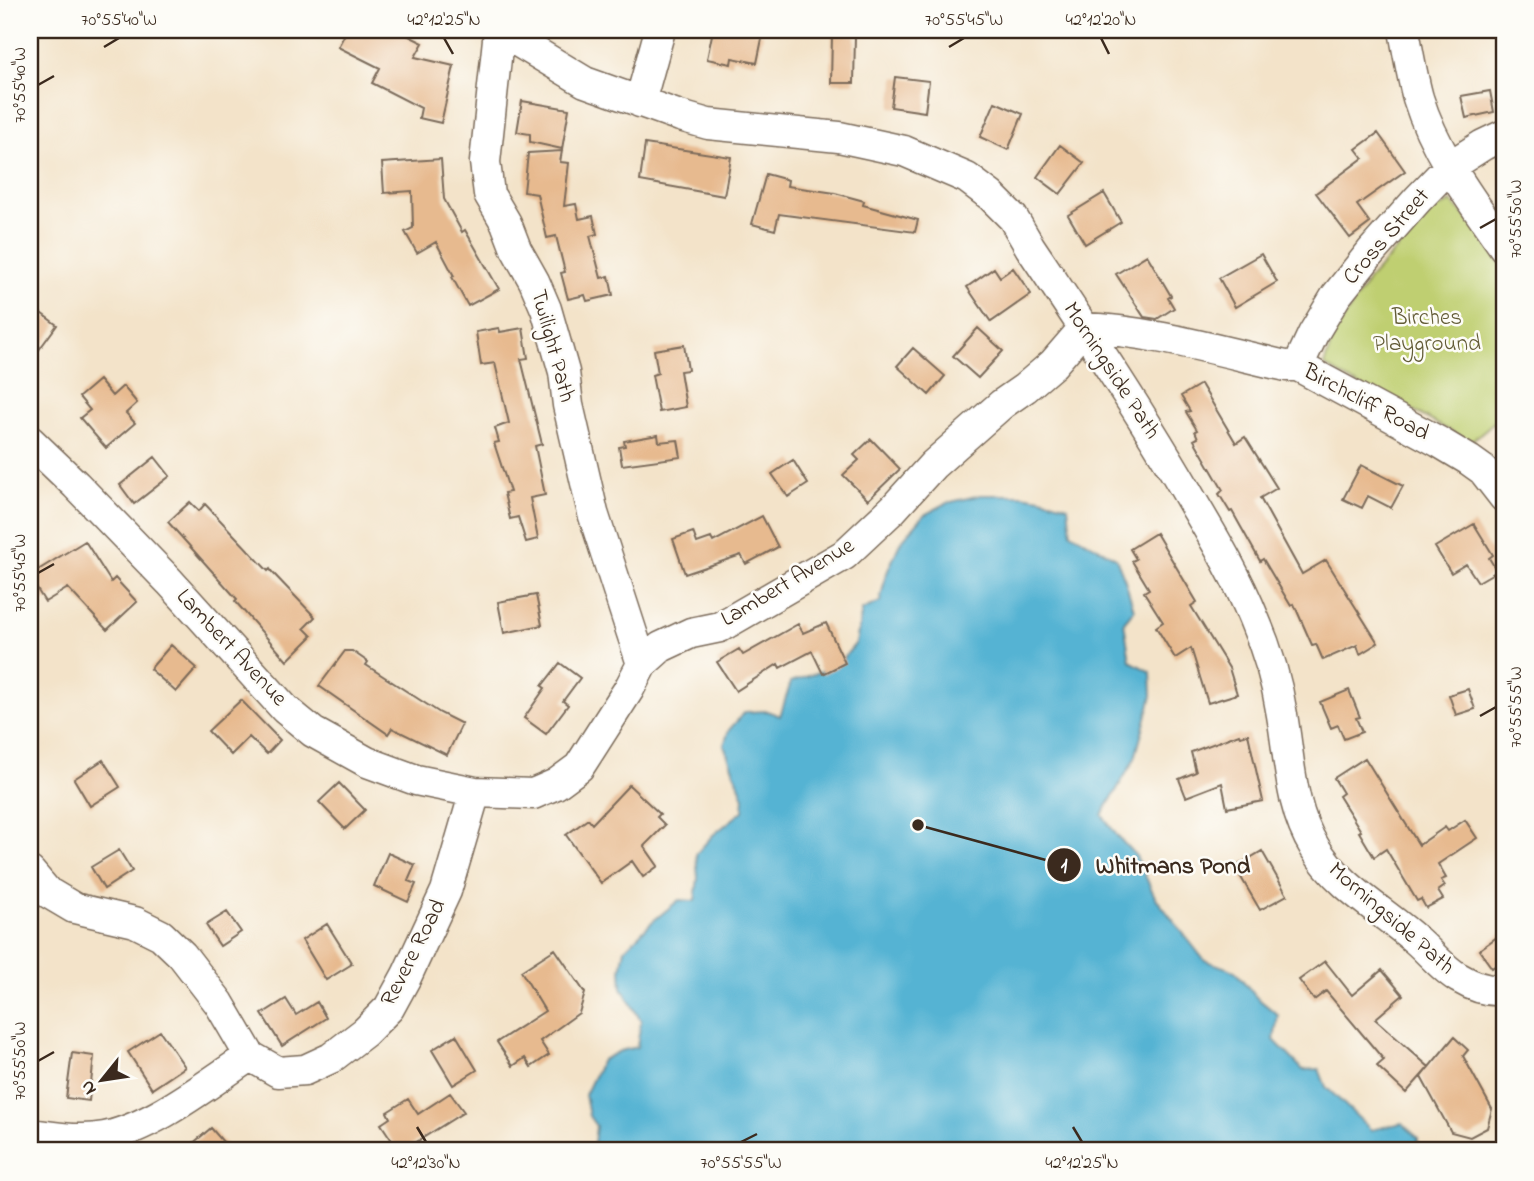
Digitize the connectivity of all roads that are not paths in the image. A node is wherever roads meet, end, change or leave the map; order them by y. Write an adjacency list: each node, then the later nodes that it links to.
1 (499, 30): 4 (street, Morningside Path); 12 (street, Twilight Path)
2 (660, 30): 4 (street)
3 (1404, 30): 6 (street)
4 (640, 102): 8 (street, Morningside Path)
5 (1504, 135): 6 (street, Cross Street)
6 (1450, 166): 7 (street); 9 (street, Cross Street)
7 (1504, 247)
8 (1084, 328): 9 (street, Birchcliff Road); 12 (street, Lambert Avenue); 15 (street, Morningside Path)
9 (1298, 366): 11 (street, Birchcliff Road)
10 (30, 441): 13 (street, Lambert Avenue)
11 (1504, 497)
12 (642, 664): 13 (street, Lambert Avenue)
13 (475, 792): 16 (street, Revere Road)
14 (30, 872): 16 (street)
15 (1490, 988)
16 (250, 1056): 17 (street)
17 (30, 1134)

